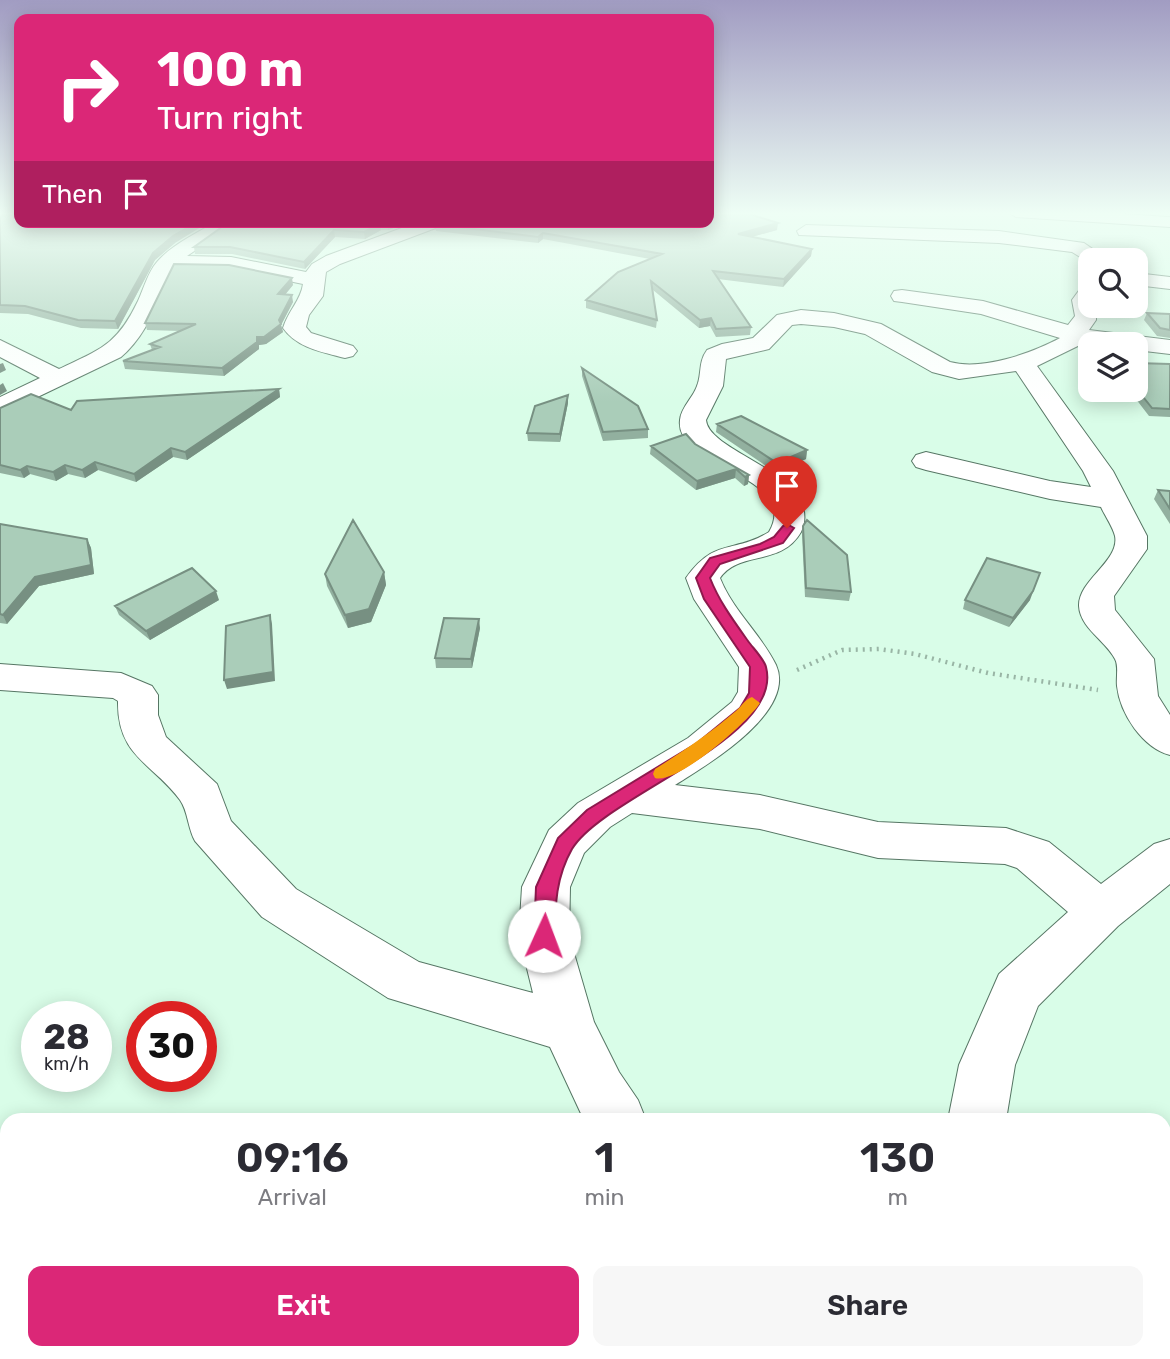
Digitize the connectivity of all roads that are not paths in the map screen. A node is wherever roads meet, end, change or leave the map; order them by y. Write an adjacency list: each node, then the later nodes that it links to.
1 (160, 275): 15 (street)
2 (293, 275): 4 (street)
3 (317, 275): 4 (street)
4 (316, 280): 12 (street)
5 (1148, 280): 6 (street)
6 (1170, 283)
7 (902, 296): 11 (street)
8 (1086, 318): 11 (street)
9 (0, 347): 15 (street)
10 (1170, 347): 11 (street)
11 (1063, 349): 18 (street); 21 (street)
12 (345, 351)
13 (1148, 367): 14 (street)
14 (1170, 370)
15 (60, 379): 16 (street)
16 (0, 407)
17 (926, 461): 18 (street)
18 (1114, 500): 20 (street)
19 (0, 677): 24 (street)
20 (1170, 741)
21 (625, 796): 23 (street); 24 (street)
22 (1170, 856): 23 (street)
23 (1101, 912): 26 (street)
24 (568, 1027): 25 (street)
25 (612, 1113)
26 (978, 1113)

